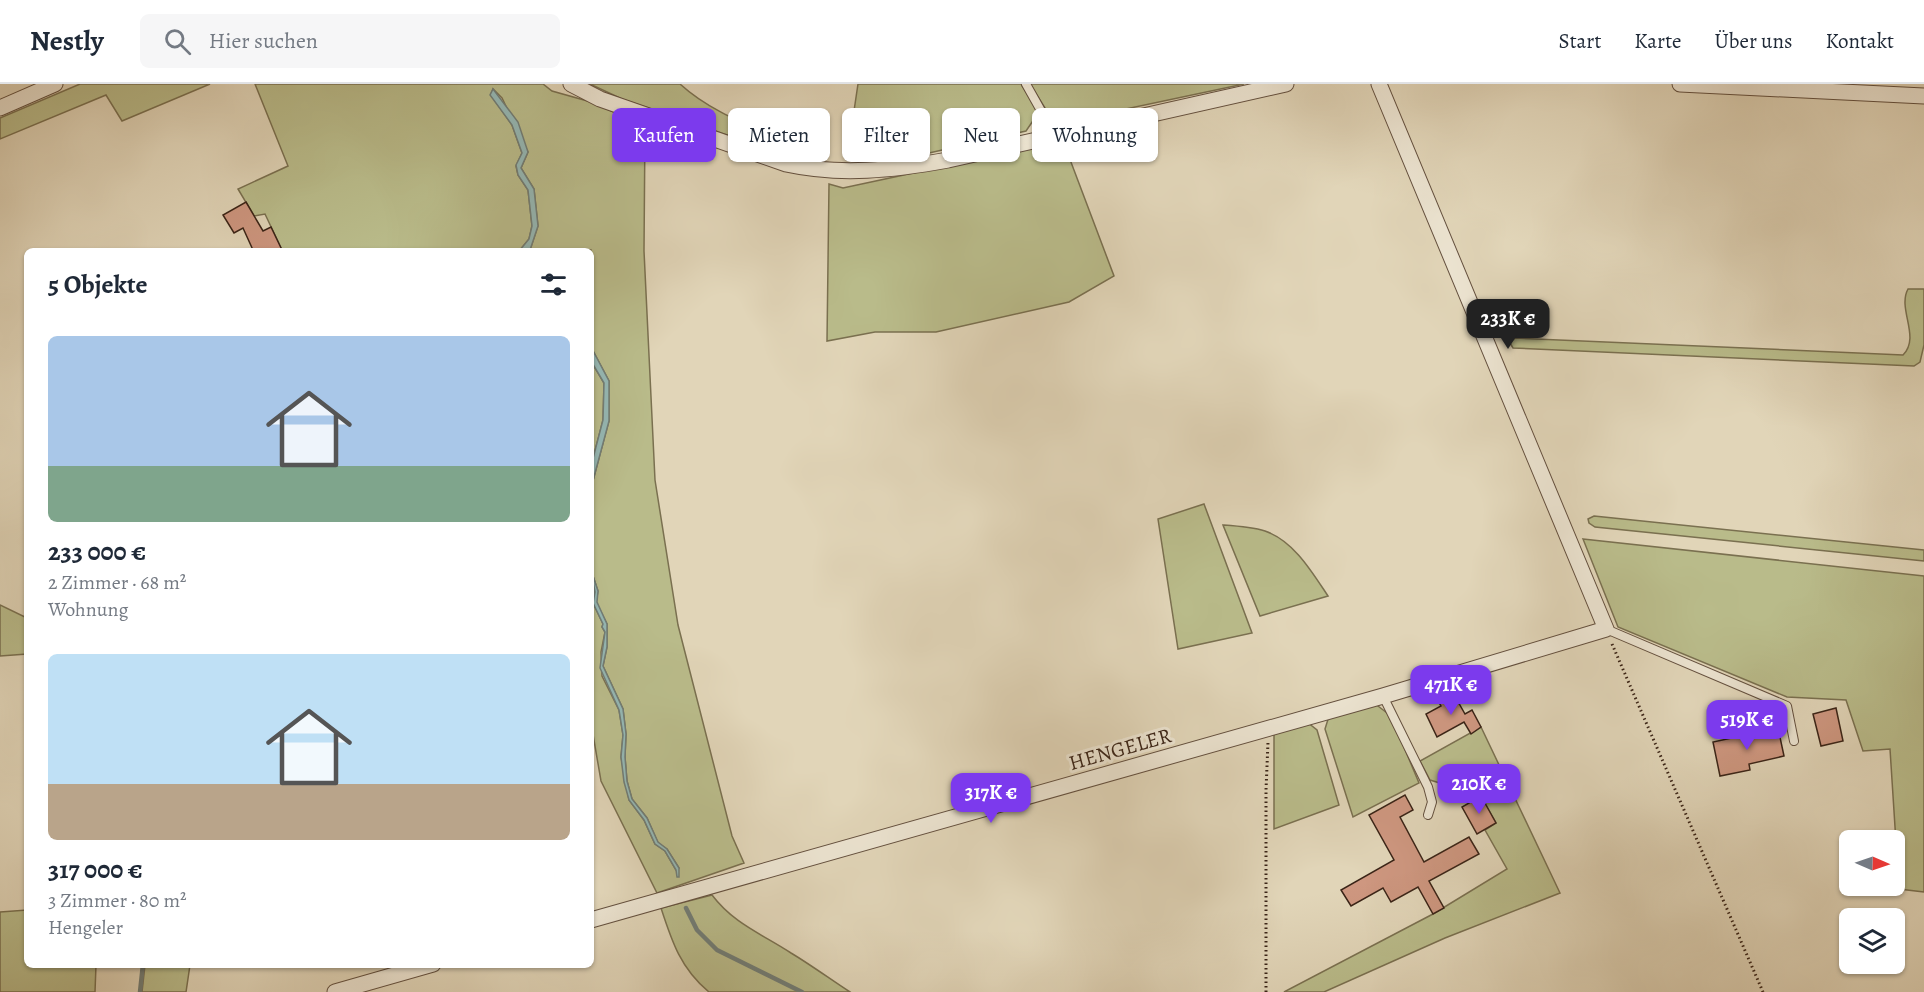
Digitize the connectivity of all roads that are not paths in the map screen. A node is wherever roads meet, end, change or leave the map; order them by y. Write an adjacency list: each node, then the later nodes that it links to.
1 (55, 84): 8 (street)
2 (571, 84): 11 (street)
3 (1026, 84): 9 (lane)
4 (1286, 84): 10 (street)
5 (1379, 84): 12 (street)
6 (1680, 84): 7 (street)
7 (1924, 96)
8 (0, 108)
9 (1039, 108)
10 (1158, 112)
11 (1032, 140)
12 (1606, 629): 13 (street, HENGELER); 14 (lane)
13 (1383, 696): 15 (lane); 16 (street, HENGELER)
14 (1794, 741)
15 (1428, 815)
16 (594, 919)
17 (419, 968): 18 (street)
18 (335, 992)

